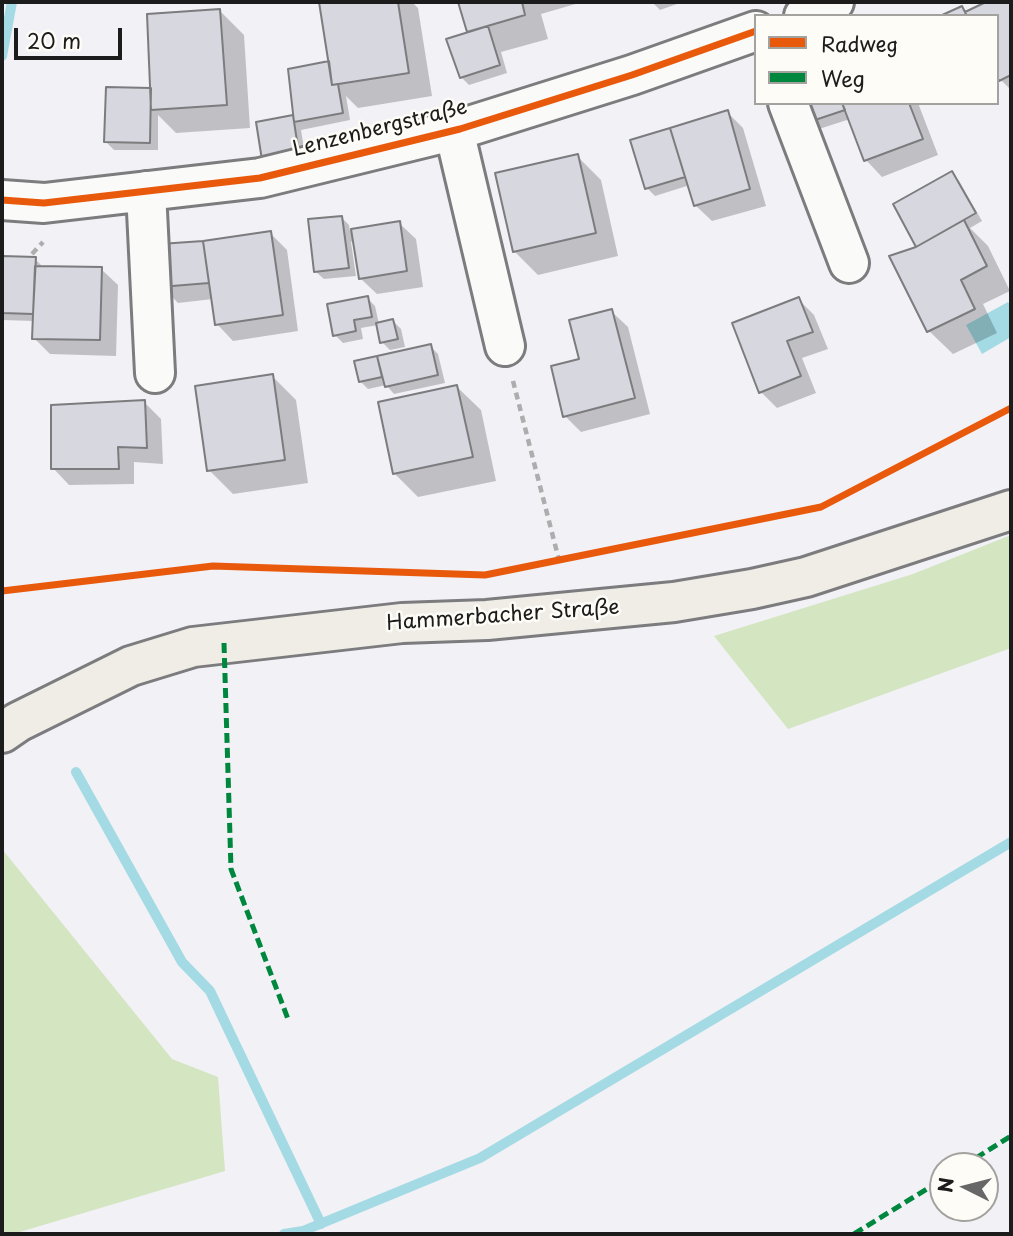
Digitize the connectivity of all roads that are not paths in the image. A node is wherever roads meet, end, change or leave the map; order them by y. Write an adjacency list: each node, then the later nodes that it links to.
1 (834, 2): 2 (street)
2 (808, 14)
3 (754, 32): 5 (street, Lenzenbergstraße)
4 (789, 105): 8 (street)
5 (454, 130): 6 (street, Lenzenbergstraße); 9 (street)
6 (146, 191): 7 (street, Lenzenbergstraße); 10 (street)
7 (2, 200)
8 (849, 262)
9 (505, 346)
10 (155, 373)
11 (1011, 510): 12 (main road, Hammerbacher Straße)
12 (2, 733)

